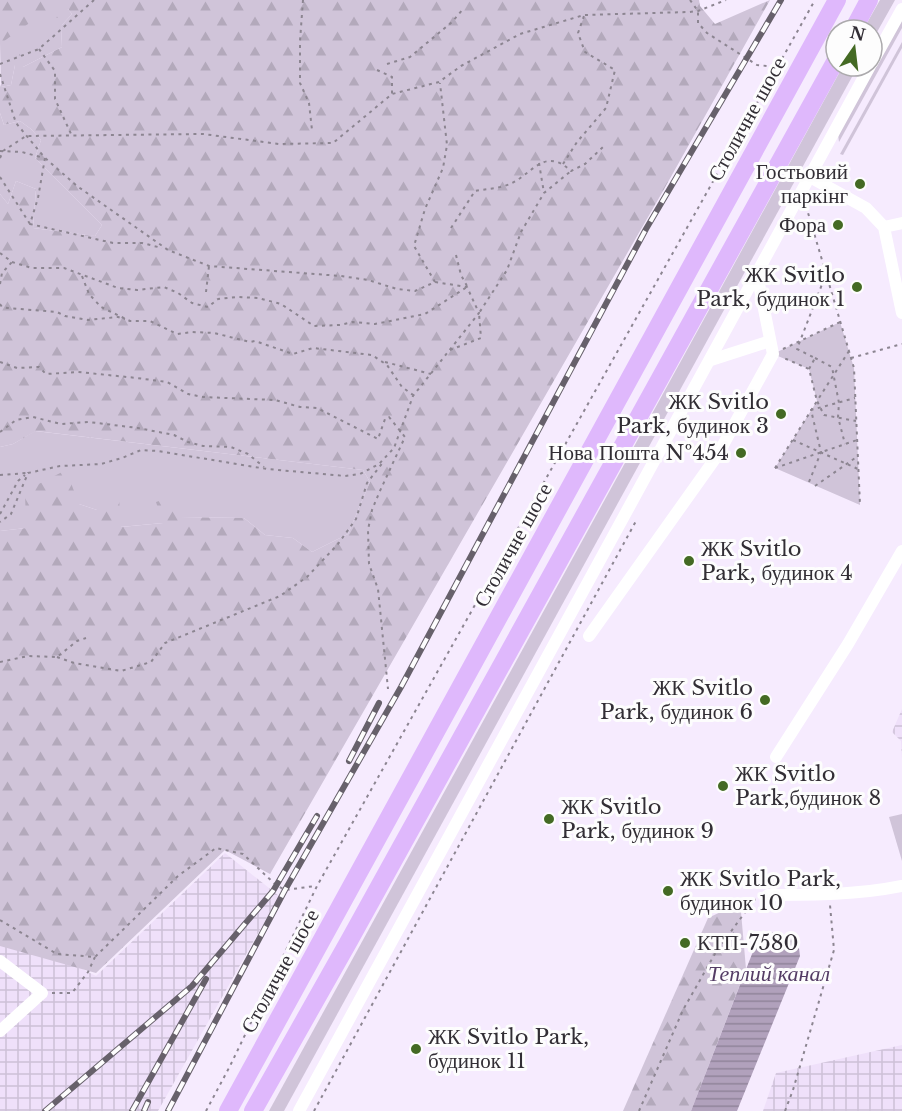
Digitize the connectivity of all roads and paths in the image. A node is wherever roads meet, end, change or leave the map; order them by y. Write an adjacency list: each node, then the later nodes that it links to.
1 (94, 0): 14 (path)
2 (303, 0): 24 (path)
3 (690, 0): 10 (path)
4 (726, 0): 10 (path)
5 (815, 0): 17 (path)
6 (837, 0): 117 (highway, Столичне шосе)
7 (869, 0): 12 (highway)
8 (464, 8): 16 (path)
9 (902, 9): 13 (street)
10 (698, 11): 11 (path); 17 (path)
11 (584, 15): 22 (path); 32 (path)
12 (859, 18)
13 (884, 42)
14 (39, 49): 15 (path); 26 (path)
15 (0, 64)
16 (387, 64)
17 (778, 67): 107 (path)
18 (377, 70): 23 (path)
19 (0, 74): 25 (path)
20 (826, 78): 118 (highway)
21 (864, 78): 35 (street)
22 (440, 82): 23 (path); 50 (path)
23 (392, 94): 26 (path)
24 (312, 130)
25 (26, 136): 26 (path); 28 (path); 30 (path)
26 (72, 136)
27 (604, 146): 33 (path)
28 (2, 151): 29 (path); 30 (path)
29 (0, 158)
30 (45, 158): 39 (path); 42 (path)
31 (539, 163): 32 (path); 36 (path); 41 (path)
32 (563, 164): 33 (path)
33 (571, 171): 36 (path)
34 (0, 177): 39 (path)
35 (810, 177): 40 (street); 47 (street)
36 (544, 193): 56 (path)
37 (806, 206): 48 (path)
38 (902, 223): 40 (street)
39 (30, 224): 42 (path)
40 (881, 224): 57 (street)
41 (451, 228)
42 (168, 250): 46 (path)
43 (1, 253): 45 (path)
44 (456, 255): 53 (path)
45 (12, 262): 49 (path); 51 (path)
46 (209, 266): 50 (path); 54 (path)
47 (757, 274): 61 (street); 69 (street)
48 (826, 274): 59 (path); 60 (path)
49 (82, 276): 52 (path); 58 (path)
50 (435, 282): 52 (path)
51 (0, 284)
52 (467, 287): 53 (path)
53 (469, 291): 56 (path)
54 (206, 292)
55 (0, 304): 58 (path)
56 (479, 313): 63 (path); 63 (path)
57 (902, 313)
58 (130, 321): 68 (path)
59 (840, 322): 60 (path); 64 (path)
60 (801, 340): 65 (path); 66 (path)
61 (770, 341): 65 (street); 69 (street)
62 (902, 344): 67 (path)
63 (450, 350): 72 (path)
64 (849, 351): 67 (path); 73 (path)
65 (771, 357): 71 (path); 101 (street)
66 (815, 358): 71 (path); 73 (path)
67 (851, 358): 75 (path)
68 (380, 360): 72 (path); 74 (path)
69 (711, 360): 119 (street)
70 (0, 362): 82 (path)
71 (809, 369): 76 (path)
72 (431, 374): 74 (path)
73 (834, 374): 76 (path); 77 (path)
74 (413, 396): 82 (path)
75 (855, 398): 77 (path); 81 (path)
76 (817, 401): 78 (path); 79 (path)
77 (839, 403): 78 (path); 80 (path)
78 (820, 408): 79 (path); 80 (path)
79 (811, 410): 84 (path); 87 (path)
80 (838, 417): 81 (path); 86 (path)
81 (856, 421): 85 (path)
82 (402, 431): 88 (path); 105 (path)
83 (0, 432): 91 (path)
84 (793, 440): 87 (path); 87 (path)
85 (857, 440): 86 (path); 89 (path)
86 (845, 444): 87 (path)
87 (821, 452): 90 (path); 95 (path)
88 (388, 454): 91 (path); 103 (path)
89 (858, 456): 90 (path); 92 (path)
90 (847, 464): 92 (path); 96 (path)
91 (267, 469): 93 (path)
92 (858, 469): 97 (path)
93 (28, 473): 94 (path); 98 (path); 99 (path)
94 (0, 476)
95 (809, 482)
96 (815, 486)
97 (860, 505)
98 (0, 514)
99 (0, 522)
100 (902, 551): 106 (street)
101 (589, 636)
102 (86, 638): 103 (path)
103 (57, 657): 104 (path)
104 (0, 662)
105 (388, 689)
106 (776, 757)
107 (317, 886): 112 (path); 116 (path)
108 (902, 886): 110 (street)
109 (768, 895): 110 (street); 120 (path)
110 (830, 895): 121 (path)
111 (0, 920): 112 (path)
112 (95, 957): 114 (path)
113 (0, 961): 114 (street)
114 (42, 993): 115 (street)
115 (0, 1031)
116 (206, 1111)
117 (228, 1111)
118 (253, 1111)
119 (299, 1111)
120 (639, 1111)
121 (785, 1111)

